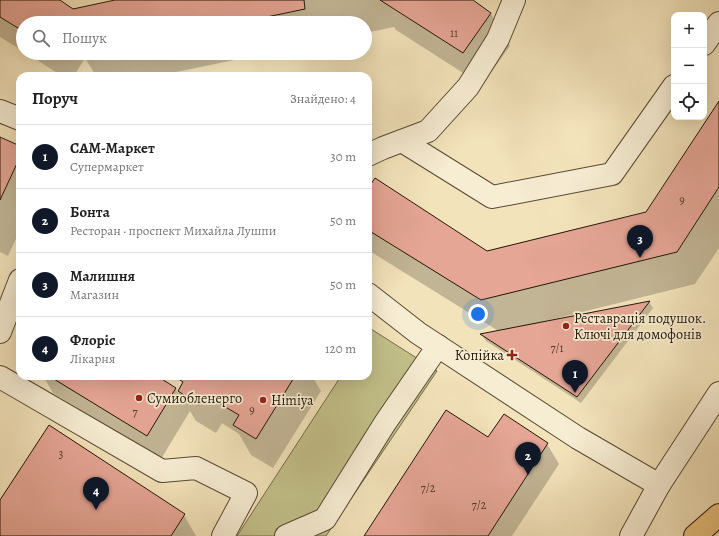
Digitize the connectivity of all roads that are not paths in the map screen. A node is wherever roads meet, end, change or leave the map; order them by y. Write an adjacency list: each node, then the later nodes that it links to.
1 (514, 0): 7 (lane)
2 (719, 23): 3 (lane)
3 (707, 40)
4 (671, 90): 7 (lane)
5 (0, 111): 6 (lane)
6 (16, 117)
7 (402, 141): 8 (lane)
8 (372, 153)
9 (16, 290): 11 (lane)
10 (372, 297): 12 (lane)
11 (0, 332)
12 (438, 346): 15 (lane); 18 (lane)
13 (0, 377): 17 (lane)
14 (719, 393): 15 (lane)
15 (659, 485): 19 (lane)
16 (719, 515): 20 (main road)
17 (223, 536)
18 (286, 536)
19 (631, 536)
20 (695, 536)

